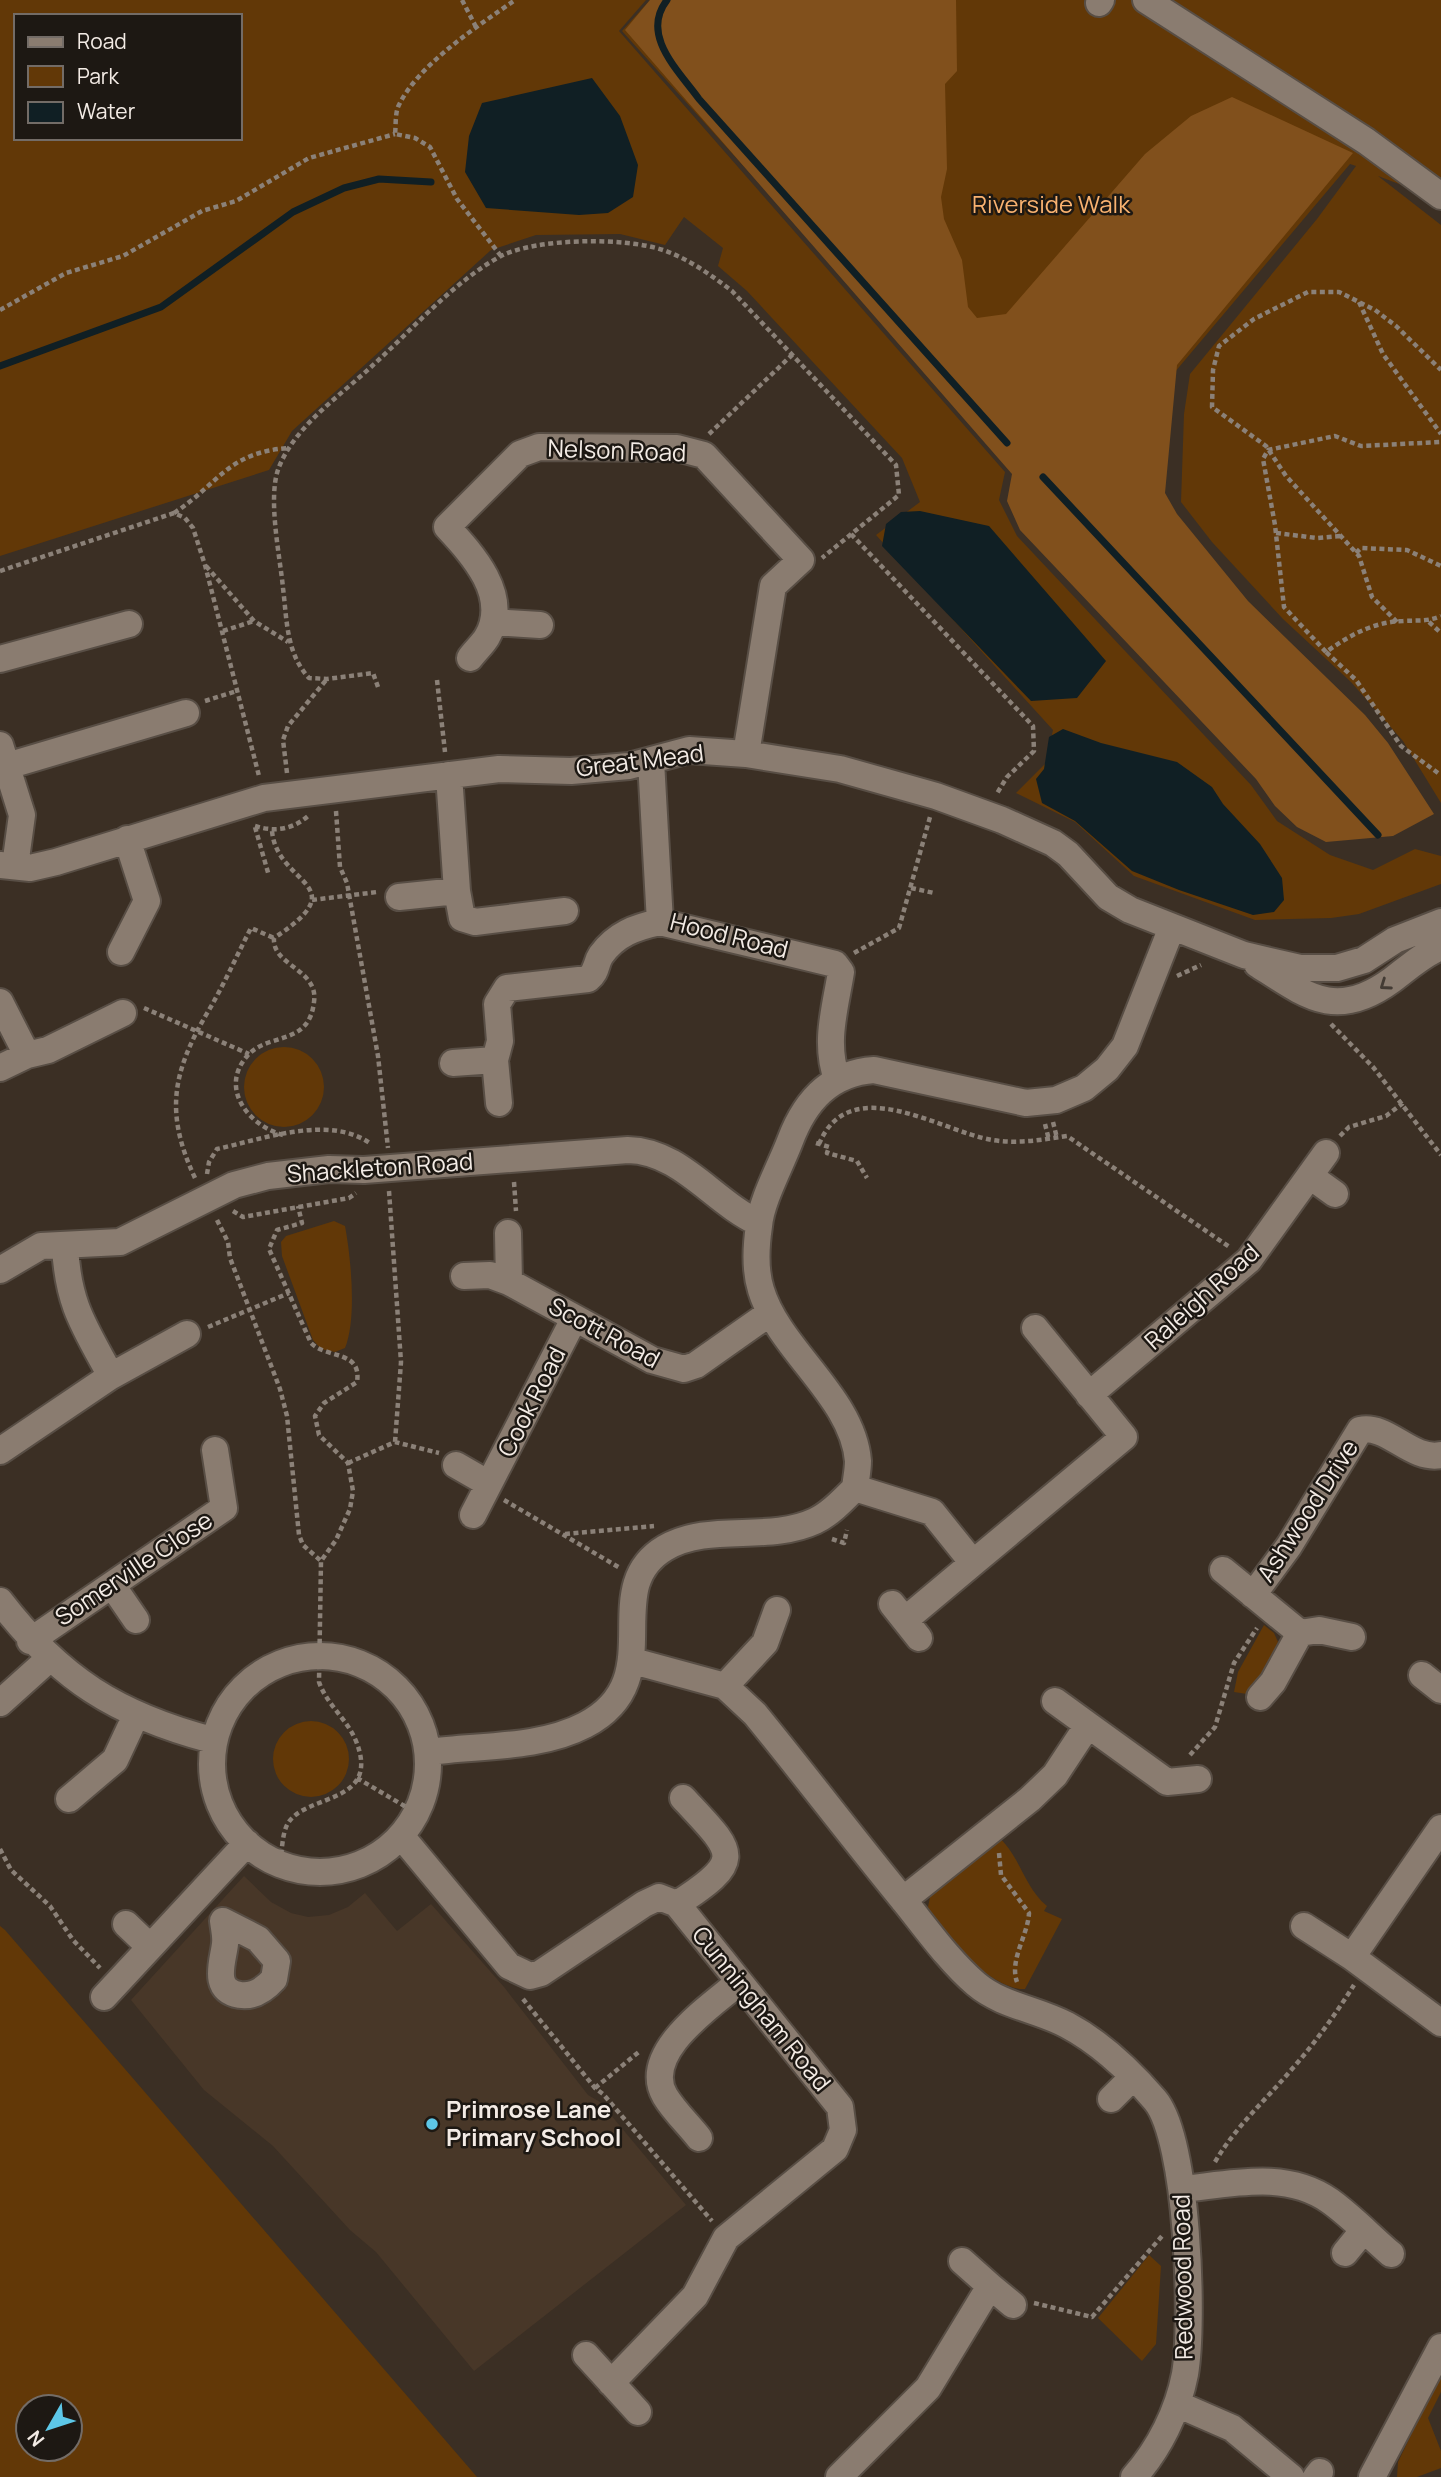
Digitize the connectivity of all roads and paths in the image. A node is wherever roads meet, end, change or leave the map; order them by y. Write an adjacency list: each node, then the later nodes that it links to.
1 (462, 0): 4 (path)
2 (515, 0): 4 (path)
3 (1146, 0): 6 (street)
4 (476, 27): 5 (path)
5 (395, 134): 7 (path); 9 (path)
6 (1441, 196)
7 (502, 256): 10 (path); 14 (path)
8 (1359, 302): 11 (path); 12 (path); 15 (path)
9 (0, 310)
10 (793, 354): 16 (path); 19 (path)
11 (1441, 370)
12 (1441, 434)
13 (1441, 442): 15 (path)
14 (289, 448): 17 (path); 35 (path)
15 (1268, 450): 18 (path); 20 (path)
16 (691, 452): 22 (street, Nelson Road); 29 (street, Nelson Road)
17 (174, 513): 23 (path); 25 (path)
18 (1276, 533): 20 (path); 36 (path)
19 (851, 534): 22 (path); 54 (path)
20 (1340, 536): 21 (path)
21 (1356, 553): 24 (path); 28 (path)
22 (801, 560): 45 (street)
23 (205, 565): 27 (path); 33 (path)
24 (1441, 566)
25 (0, 571)
26 (1441, 616): 30 (path)
27 (254, 621): 33 (path); 35 (path)
28 (1397, 621): 30 (path); 36 (path)
29 (493, 622): 32 (street); 37 (street)
30 (1428, 622): 34 (path)
31 (129, 624): 38 (street)
32 (540, 625)
33 (223, 631): 42 (path)
34 (1441, 633)
35 (289, 642): 39 (path)
36 (1326, 652): 49 (path)
37 (470, 658)
38 (0, 659)
39 (327, 679): 41 (path); 47 (path)
40 (437, 680): 44 (path)
41 (378, 688)
42 (237, 691): 43 (path); 53 (path)
43 (186, 713): 46 (street)
44 (443, 744)
45 (746, 754): 48 (street, Great Mead); 52 (street, Great Mead)
46 (3, 756): 58 (street)
47 (285, 758)
48 (651, 761): 50 (street, Great Mead); 67 (street, Hood Road)
49 (1440, 773)
50 (449, 775): 51 (street, Great Mead); 61 (street)
51 (335, 789): 53 (street, Great Mead); 63 (path)
52 (936, 796): 60 (path); 69 (street, Great Mead)
53 (264, 798): 57 (street, Great Mead)
54 (992, 803)
55 (255, 826): 59 (path)
56 (272, 831): 65 (path)
57 (127, 839): 58 (street, Great Mead); 72 (street)
58 (8, 865)
59 (269, 876)
60 (911, 888): 62 (path); 74 (path)
61 (457, 891): 64 (street); 66 (street)
62 (934, 893)
63 (349, 897): 65 (path); 99 (path)
64 (399, 897)
65 (312, 900): 70 (path)
66 (565, 911)
67 (660, 922): 74 (street, Hood Road); 83 (street)
68 (1441, 922): 73 (street, Great Mead)
69 (1172, 927): 73 (street, Great Mead); 76 (street)
70 (274, 938): 80 (path); 81 (path)
71 (1441, 947): 73 (street, Great Mead, one-way to 73)
72 (121, 952)
73 (1244, 955)
74 (835, 964): 86 (street)
75 (1209, 965): 76 (path)
76 (1152, 976): 86 (street)
77 (0, 1002): 82 (street)
78 (123, 1013): 80 (path); 82 (street)
79 (1321, 1015): 88 (path)
80 (196, 1030): 81 (path); 104 (path)
81 (249, 1054): 92 (path)
82 (27, 1055): 85 (street)
83 (495, 1060): 84 (street); 87 (street)
84 (453, 1063)
85 (0, 1069)
86 (837, 1079): 91 (street)
87 (499, 1103)
88 (1403, 1103): 96 (path); 97 (path)
89 (1052, 1116): 93 (path)
90 (1044, 1118): 94 (path)
91 (793, 1134): 95 (path); 106 (street)
92 (283, 1135): 99 (path); 104 (path)
93 (1057, 1138): 94 (path); 109 (path)
94 (1049, 1140): 95 (path)
95 (819, 1144): 101 (path)
96 (1326, 1153): 100 (street, Raleigh Road)
97 (1441, 1154)
98 (506, 1159): 99 (street, Shackleton Road); 106 (street, Shackleton Road); 107 (path)
99 (390, 1166): 104 (street, Shackleton Road); 121 (path)
100 (1310, 1176): 103 (street); 109 (street, Raleigh Road)
101 (867, 1178)
102 (359, 1190): 105 (path)
103 (1335, 1194)
104 (205, 1199): 105 (path); 108 (street, Shackleton Road); 114 (path)
105 (298, 1206): 113 (path)
106 (759, 1223): 115 (street)
107 (508, 1233): 112 (street)
108 (65, 1246): 110 (street, Shackleton Road); 119 (street)
109 (1249, 1260): 120 (street, Raleigh Road)
110 (0, 1270)
111 (464, 1276): 112 (street, Scott Road)
112 (509, 1282): 116 (street, Scott Road)
113 (289, 1293): 114 (path); 125 (path)
114 (249, 1311): 118 (path); 132 (path)
115 (770, 1313): 116 (street, Scott Road); 128 (street)
116 (574, 1319): 127 (street, Cook Road)
117 (1035, 1328): 120 (street)
118 (187, 1334): 119 (street)
119 (111, 1376): 123 (street)
120 (1089, 1395): 133 (street)
121 (395, 1442): 125 (path); 126 (path)
122 (215, 1450): 136 (street, Somerville Close)
123 (0, 1451)
124 (1441, 1455): 138 (street, Ashwood Drive)
125 (348, 1464): 132 (path)
126 (456, 1465): 127 (street, Cook Road)
127 (489, 1485): 129 (street, Cook Road); 130 (path)
128 (855, 1488): 131 (street); 133 (street)
129 (473, 1515)
130 (564, 1534): 131 (path); 135 (path)
131 (687, 1538): 135 (street)
132 (321, 1561): 145 (path)
133 (973, 1563): 141 (street)
134 (1223, 1570): 138 (street, Ashwood Drive)
135 (637, 1578): 147 (street)
136 (111, 1585): 140 (street); 144 (street, Somerville Close)
137 (0, 1601): 144 (street)
138 (1261, 1602): 142 (street, Ashwood Drive); 158 (path)
139 (777, 1611): 148 (street)
140 (136, 1620)
141 (905, 1621)
142 (1300, 1633): 143 (street); 149 (street)
143 (1352, 1637)
144 (30, 1640): 146 (street)
145 (320, 1656): 154 (street); 155 (street); 156 (path)
146 (50, 1658): 151 (street); 152 (street)
147 (633, 1661): 148 (street); 155 (street)
148 (725, 1686): 169 (street, Redwood Road)
149 (1260, 1697)
150 (1055, 1701): 153 (street)
151 (0, 1703)
152 (136, 1715): 154 (street); 160 (street)
153 (1088, 1725): 158 (street); 162 (street)
154 (212, 1740): 165 (street)
155 (429, 1752): 161 (street)
156 (357, 1778): 161 (path); 167 (path)
157 (1198, 1779): 158 (street)
158 (1167, 1782)
159 (683, 1798): 170 (street)
160 (69, 1799)
161 (418, 1814): 164 (street)
162 (1005, 1817): 169 (street); 179 (path)
163 (1441, 1828): 175 (street)
164 (402, 1837): 167 (street); 176 (street)
165 (247, 1843): 167 (street); 168 (street)
166 (0, 1849): 178 (path)
167 (281, 1863)
168 (198, 1896): 171 (street); 174 (street)
169 (903, 1900): 179 (street, Redwood Road)
170 (677, 1904): 176 (street, Cunningham Road); 177 (street, Cunningham Road)
171 (223, 1921)
172 (126, 1924): 174 (street)
173 (1304, 1926): 175 (street)
174 (150, 1947): 178 (street)
175 (1359, 1962): 180 (street); 186 (path)
176 (509, 1966): 183 (path)
177 (738, 1983): 185 (street); 188 (street, Cunningham Road)
178 (110, 1990)
179 (1039, 2014): 182 (street, Redwood Road)
180 (1441, 2023)
181 (643, 2049): 183 (path)
182 (1133, 2077): 184 (street); 186 (street, Redwood Road)
183 (595, 2088): 188 (path)
184 (1111, 2099)
185 (699, 2138)
186 (1189, 2196): 187 (street); 193 (path); 197 (street, Redwood Road)
187 (1363, 2231): 189 (street); 190 (street)
188 (726, 2238): 196 (street, Cunningham Road)
189 (1345, 2253)
190 (1391, 2254)
191 (962, 2261): 192 (street)
192 (990, 2286): 193 (street); 199 (street)
193 (1013, 2305)
194 (1441, 2347): 202 (street)
195 (586, 2355): 196 (street)
196 (611, 2383): 198 (street)
197 (1177, 2404): 200 (street, Redwood Road); 201 (street)
198 (638, 2412)
199 (839, 2477)
200 (1134, 2477)
201 (1291, 2477)
202 (1372, 2477)

